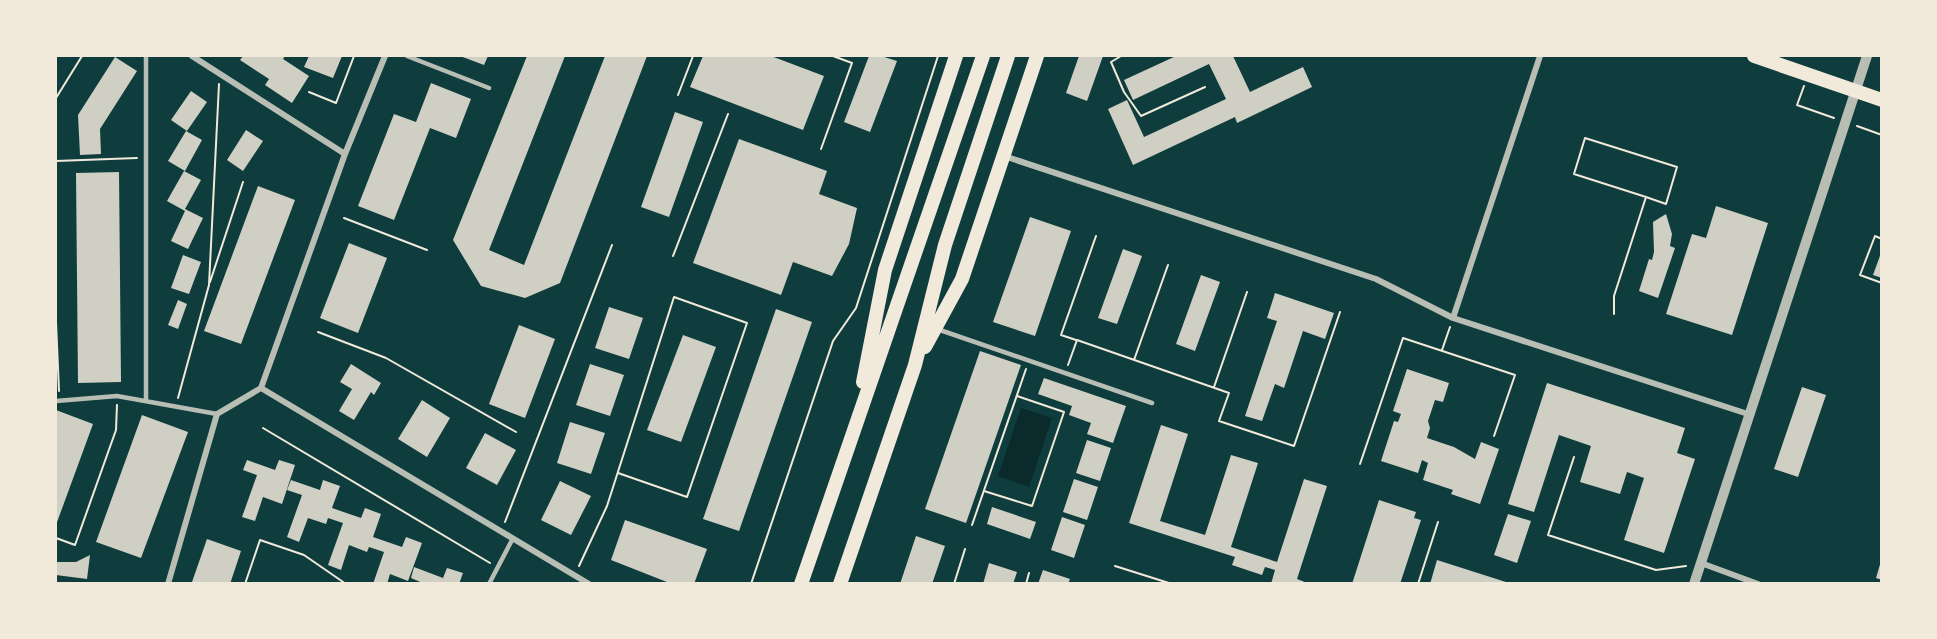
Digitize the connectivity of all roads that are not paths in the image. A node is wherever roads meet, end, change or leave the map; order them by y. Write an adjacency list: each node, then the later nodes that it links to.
1 (146, 56): 22 (lane)
2 (192, 56): 15 (street)
3 (385, 56): 15 (street)
4 (407, 56): 12 (lane)
5 (956, 56): 26 (main road)
6 (983, 56): 26 (main road)
7 (1008, 56): 19 (main road)
8 (1039, 56): 16 (main road)
9 (1540, 56): 17 (street)
10 (1754, 56): 13 (main road)
11 (1867, 56): 13 (street)
12 (489, 88)
13 (1855, 90): 14 (main road); 25 (street)
14 (1881, 100)
15 (345, 154): 20 (street)
16 (1003, 155): 17 (street); 18 (main road)
17 (1453, 318): 25 (street)
18 (935, 328): 19 (main road); 23 (lane)
19 (915, 364): 33 (main road)
20 (261, 388): 24 (street); 27 (street)
21 (58, 400): 22 (lane)
22 (146, 401): 24 (lane)
23 (1152, 404)
24 (217, 414): 29 (street)
25 (1751, 415): 28 (street)
26 (854, 429): 32 (main road)
27 (512, 540): 30 (lane); 31 (street)
28 (1701, 563): 34 (street); 35 (street)
29 (168, 584)
30 (489, 584)
31 (589, 584)
32 (801, 584)
33 (840, 584)
34 (1694, 584)
35 (1758, 584)

